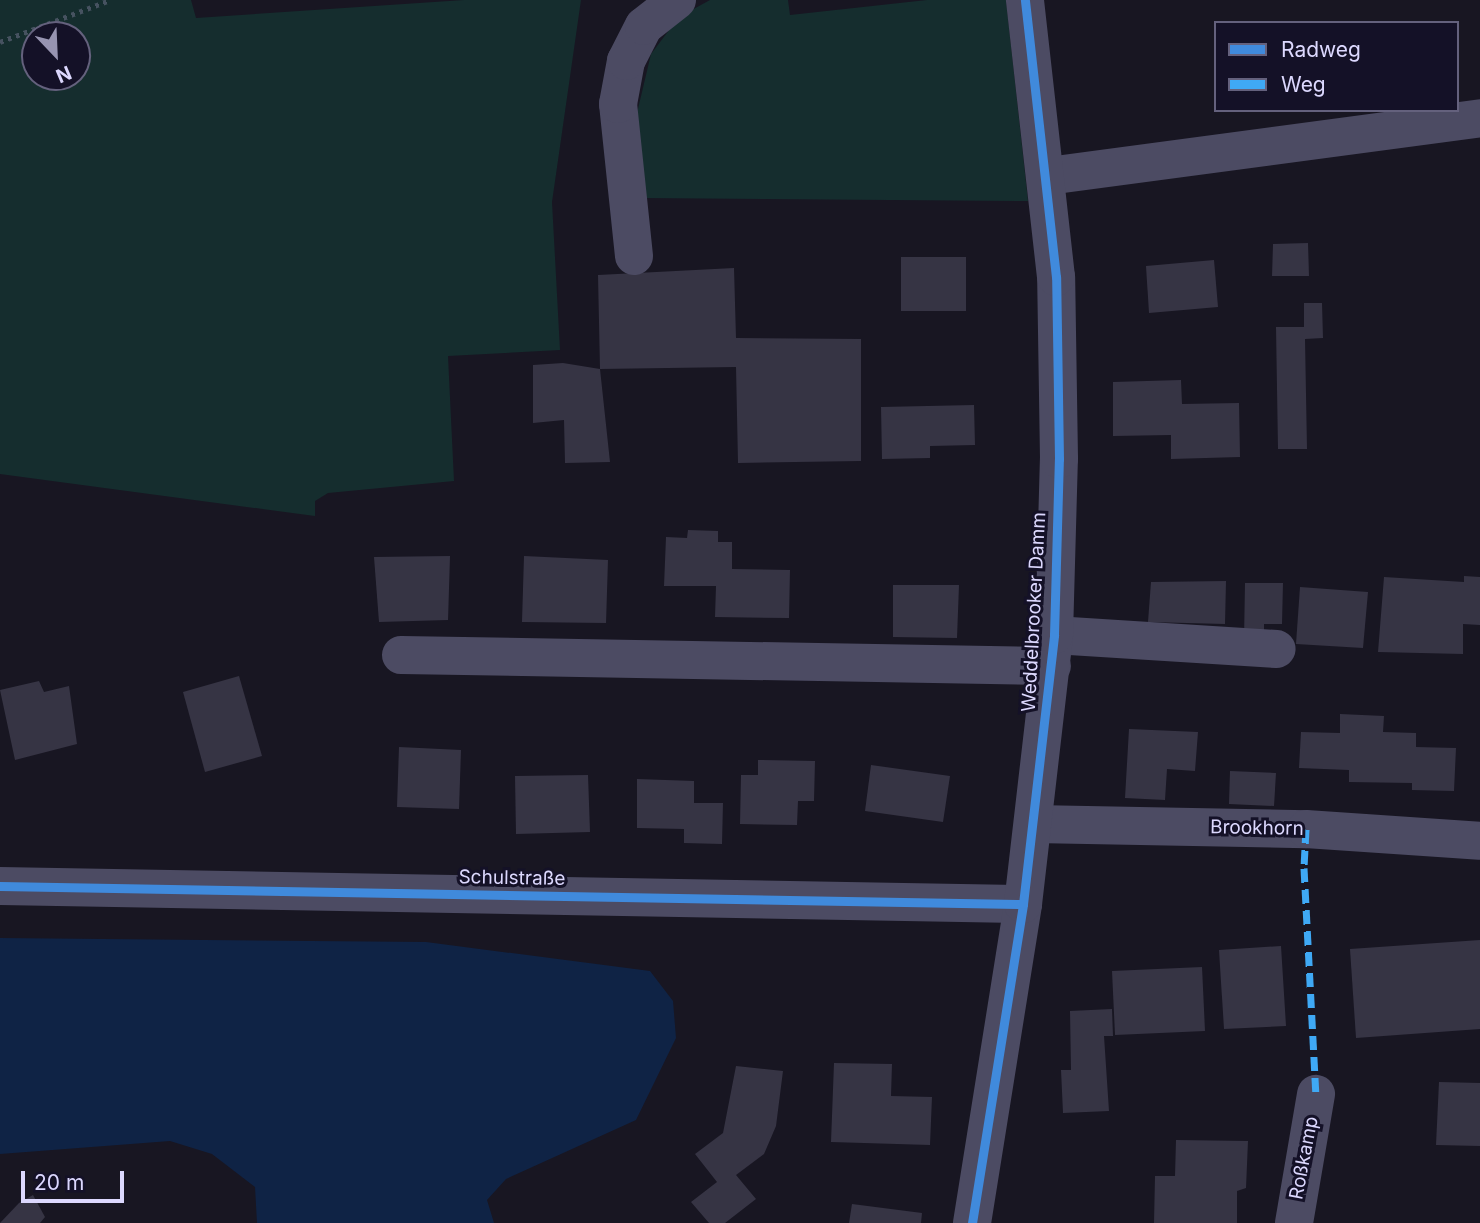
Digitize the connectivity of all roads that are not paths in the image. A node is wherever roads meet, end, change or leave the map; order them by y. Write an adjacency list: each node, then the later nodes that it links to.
1 (677, 0): 5 (street)
2 (1025, 0): 4 (street, Weddelbrooker Damm)
3 (1480, 118): 4 (street)
4 (1048, 176): 7 (street, Weddelbrooker Damm)
5 (634, 256)
6 (1277, 649): 7 (street)
7 (1053, 650): 8 (street); 9 (street, Weddelbrooker Damm)
8 (401, 655)
9 (1034, 824): 10 (street, Brookhorn); 12 (street, Weddelbrooker Damm)
10 (1480, 841)
11 (0, 886): 12 (street, Schulstraße)
12 (1023, 904): 14 (street, Weddelbrooker Damm)
13 (1317, 1094): 15 (street, Roßkamp)
14 (972, 1223)
15 (1294, 1223)

